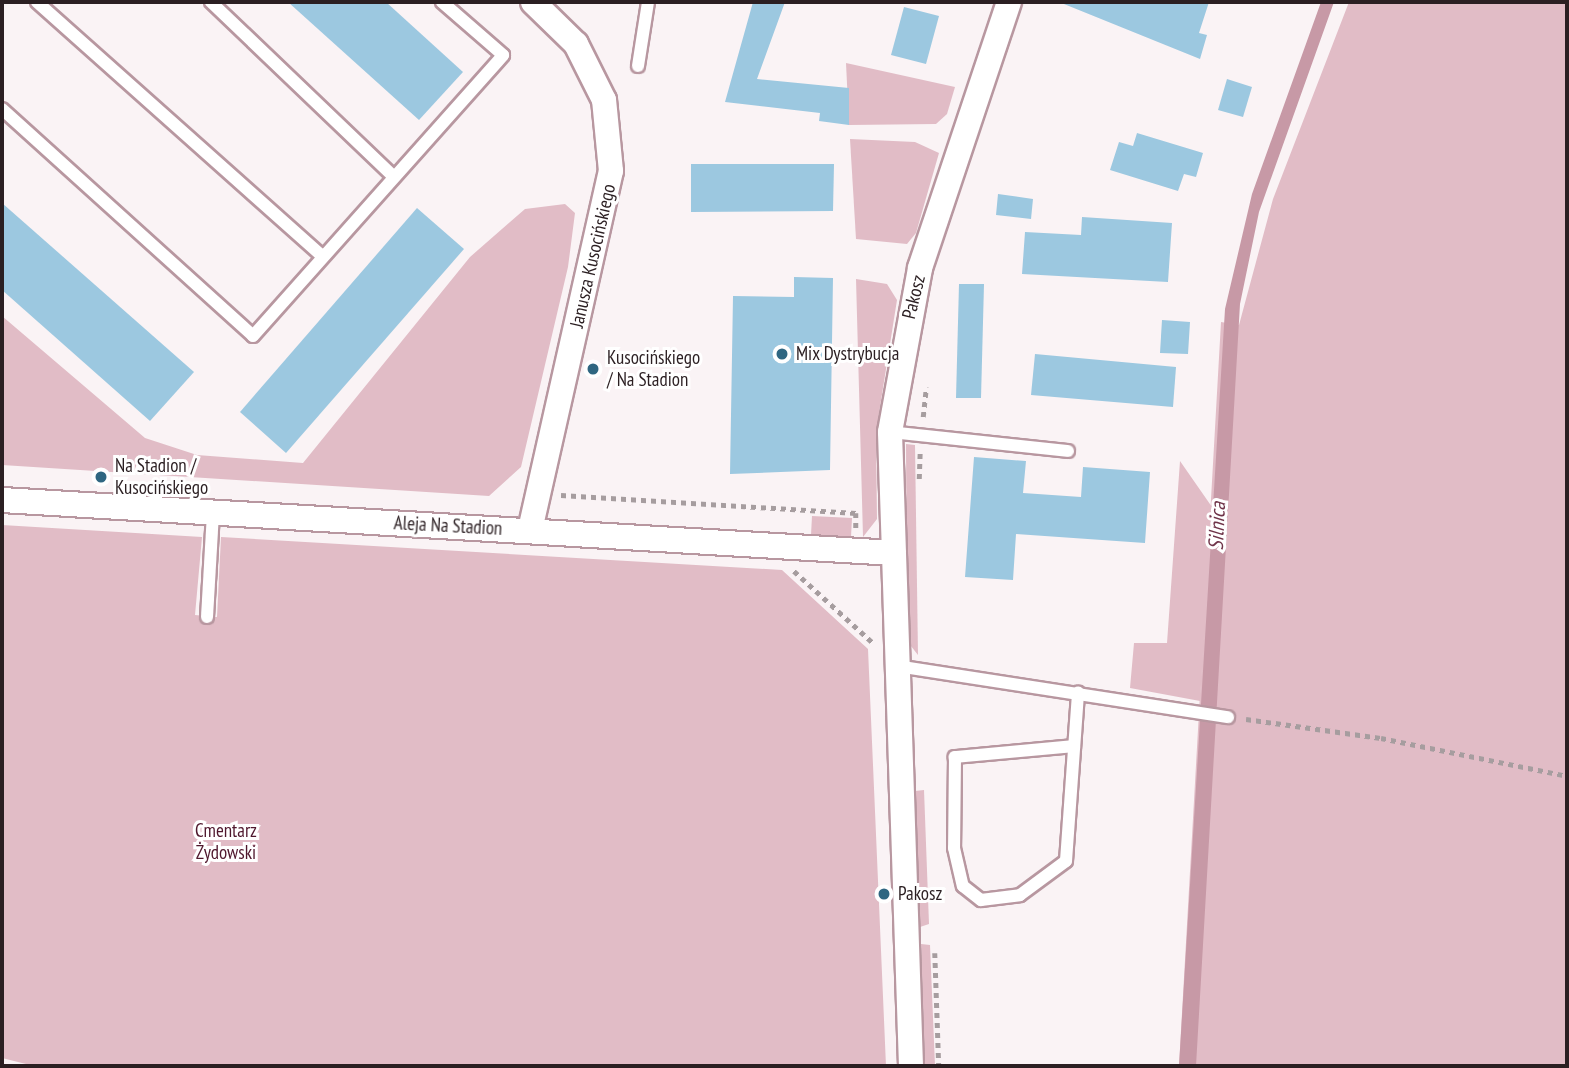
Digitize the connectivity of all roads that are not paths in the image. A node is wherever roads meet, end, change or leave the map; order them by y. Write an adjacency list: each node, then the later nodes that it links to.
1 (37, 2): 10 (lane)
2 (211, 2): 9 (lane)
3 (442, 2): 9 (lane)
4 (533, 2): 15 (street, Janusza Kusocińskiego)
5 (648, 2): 7 (lane)
6 (1009, 2): 11 (street, Pakosz)
7 (638, 66)
8 (2, 109): 10 (lane)
9 (394, 177): 10 (lane)
10 (323, 257)
11 (890, 432): 12 (lane); 16 (street, Pakosz)
12 (1068, 451)
13 (2, 500): 14 (street, Aleja Na Stadion)
14 (214, 513): 15 (street, Aleja Na Stadion); 17 (lane)
15 (530, 530): 16 (street, Aleja Na Stadion)
16 (893, 552): 18 (street, Pakosz)
17 (207, 617)
18 (897, 666): 19 (lane); 22 (street, Pakosz)
19 (1077, 692): 20 (lane); 21 (lane)
20 (1228, 717)
21 (1074, 746): 21 (lane)
22 (911, 1066)

